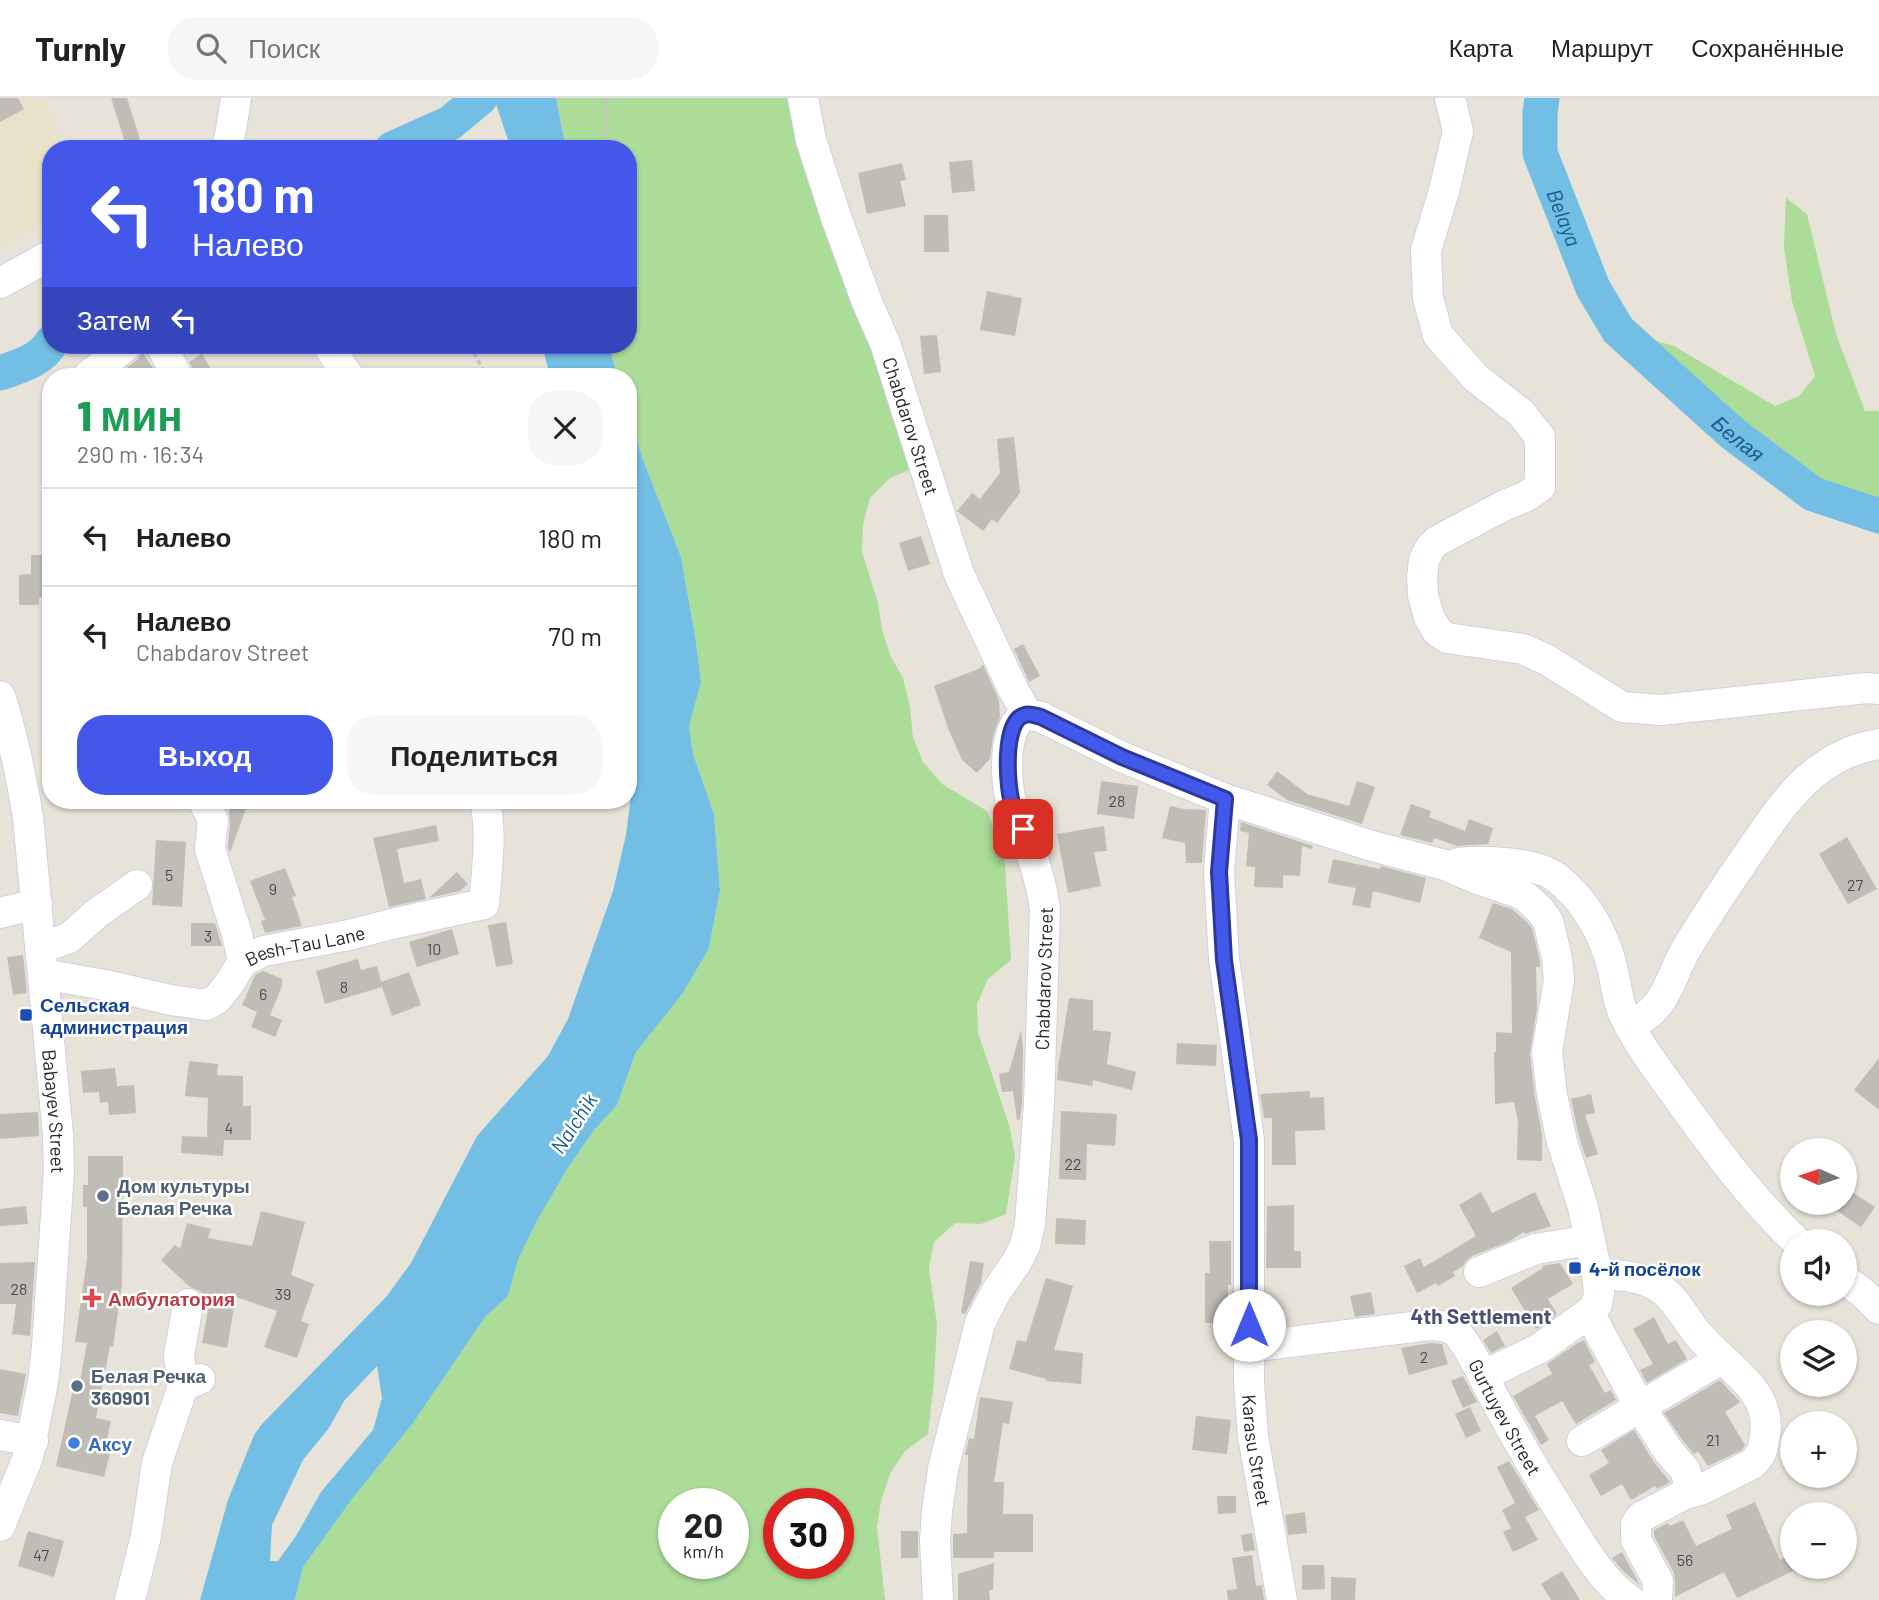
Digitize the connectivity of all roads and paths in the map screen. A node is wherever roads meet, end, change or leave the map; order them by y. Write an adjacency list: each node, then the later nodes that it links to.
1 (236, 98): 5 (street)
2 (607, 98): 6 (path)
3 (803, 98): 13 (street, Chabdarov Street)
4 (1450, 98): 11 (street)
5 (229, 140)
6 (607, 140)
7 (42, 260): 8 (street)
8 (0, 283)
9 (116, 354): 10 (street)
10 (98, 368)
11 (1879, 689)
12 (0, 696): 20 (street, Babayev Street)
13 (1027, 714): 15 (street); 43 (street, Chabdarov Street)
14 (1879, 744): 24 (street)
15 (1225, 799): 18 (street); 33 (street, Karasu Street)
16 (208, 809): 23 (street)
17 (486, 809): 23 (street, Besh-Tau Lane)
18 (1445, 865): 24 (street); 26 (street)
19 (137, 885): 22 (street)
20 (37, 904): 21 (street); 22 (street, Babayev Street)
21 (0, 913)
22 (42, 961): 23 (street, Besh-Tau Lane); 38 (street, Babayev Street)
23 (243, 961)
24 (1630, 1024): 25 (street)
25 (1784, 1229)
26 (1590, 1240): 27 (street); 28 (street)
27 (1479, 1272)
28 (1597, 1274): 32 (street); 34 (street)
29 (1857, 1289): 31 (street)
30 (188, 1304): 42 (street)
31 (1879, 1309)
32 (1589, 1313): 35 (street); 36 (street)
33 (1249, 1347): 35 (street, Gurtuyev Street); 44 (street, Karasu Street)
34 (1721, 1359): 36 (street); 40 (street)
35 (1483, 1376): 45 (street, Gurtuyev Street)
36 (1640, 1407): 39 (street); 40 (street)
37 (0, 1435): 38 (street)
38 (33, 1441): 41 (street, Babayev Street)
39 (1582, 1441)
40 (1692, 1491): 46 (street)
41 (0, 1526)
42 (130, 1600)
43 (938, 1600)
44 (1282, 1600)
45 (1630, 1600)
46 (1657, 1600)

